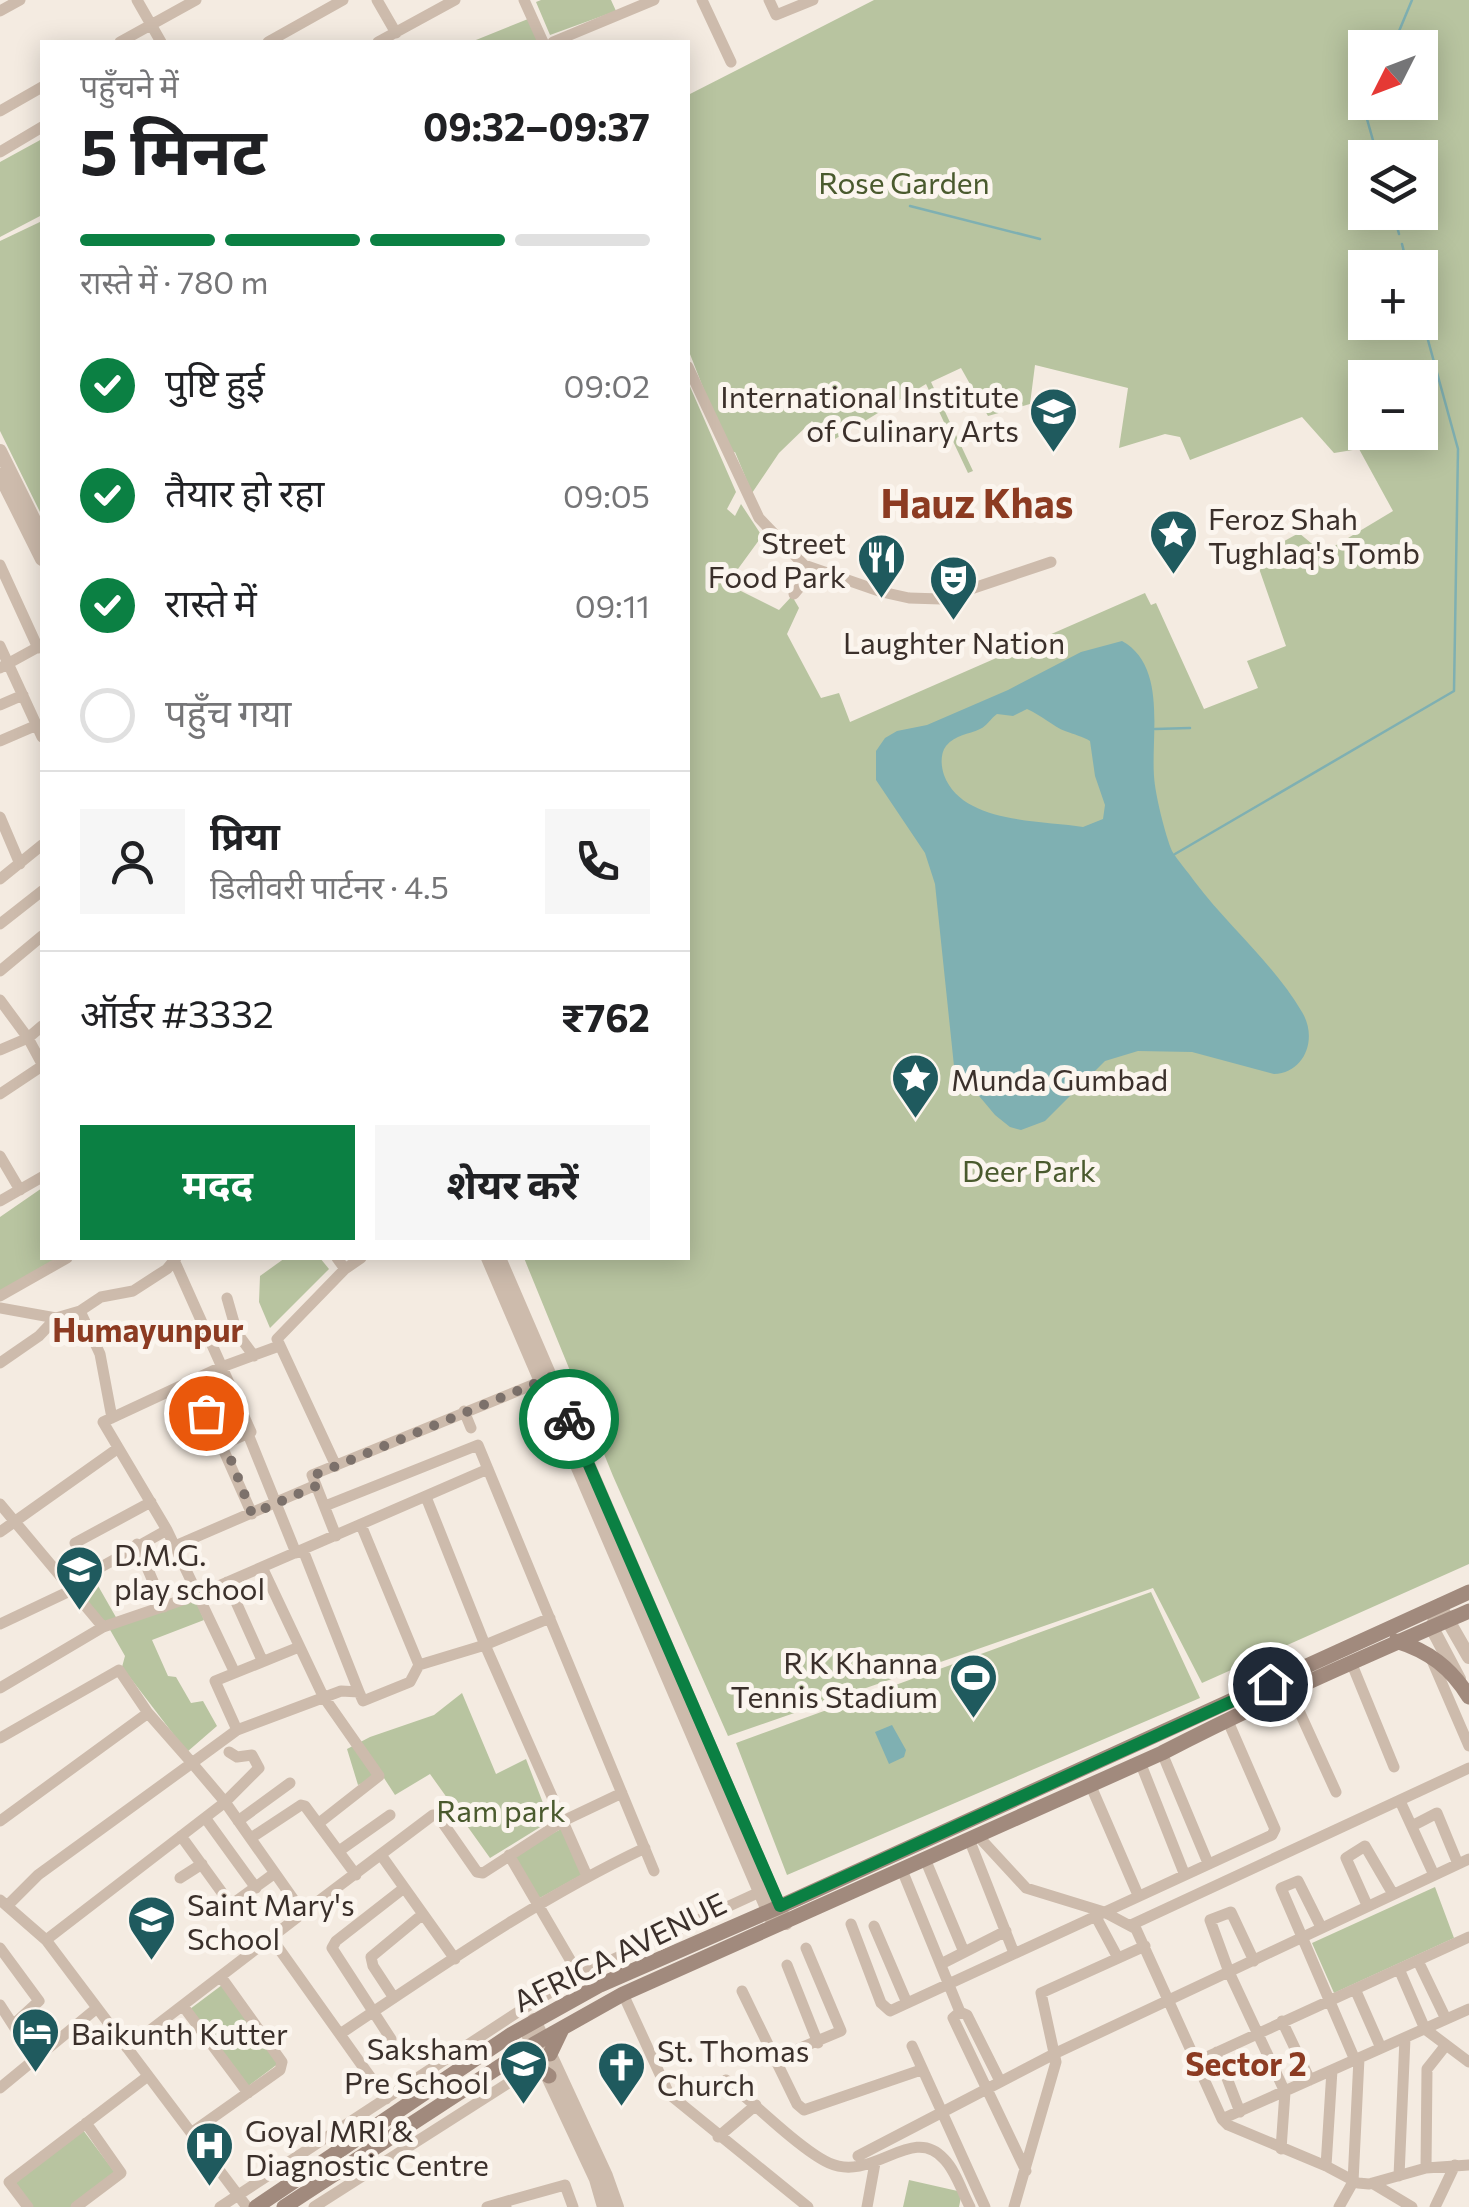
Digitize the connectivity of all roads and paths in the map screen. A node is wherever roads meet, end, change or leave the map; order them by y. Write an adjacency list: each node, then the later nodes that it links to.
1 (20, 0): 12 (street)
2 (137, 0): 13 (street)
3 (196, 0): 13 (street)
4 (343, 0): 17 (street)
5 (377, 0): 14 (street)
6 (456, 0): 14 (street)
7 (524, 0): 19 (street)
8 (654, 0): 20 (street)
9 (702, 0): 21 (street)
10 (769, 0): 11 (street)
11 (813, 0)
12 (0, 11)
13 (151, 25): 15 (street); 16 (street)
14 (396, 33): 18 (street)
15 (124, 40)
16 (160, 40)
17 (272, 40)
18 (382, 40)
19 (542, 40)
20 (559, 40)
21 (731, 62)
22 (40, 87): 23 (street)
23 (0, 111)
24 (40, 128): 25 (street)
25 (0, 152)
26 (690, 372): 35 (street)
27 (0, 451): 29 (street)
28 (0, 475): 29 (street)
29 (20, 501): 30 (street); 31 (street); 32 (street)
30 (0, 512)
31 (40, 533)
32 (40, 554)
33 (1051, 562): 35 (street)
34 (0, 565): 38 (street)
35 (814, 570): 36 (street)
36 (794, 594)
37 (0, 646): 39 (street)
38 (40, 646): 39 (street)
39 (4, 666): 40 (street)
40 (23, 695): 41 (street); 42 (street)
41 (0, 705)
42 (40, 731): 43 (street)
43 (0, 741)
44 (0, 818): 46 (street)
45 (40, 847): 46 (street)
46 (20, 864): 47 (street)
47 (0, 879)
48 (40, 892): 49 (street)
49 (0, 924)
50 (40, 938): 51 (street)
51 (0, 971)
52 (0, 1000): 54 (street)
53 (40, 1028): 54 (street)
54 (28, 1038): 55 (street); 56 (street)
55 (1, 1047)
56 (40, 1062)
57 (40, 1067): 58 (street)
58 (0, 1094)
59 (0, 1156): 61 (street)
60 (40, 1178): 61 (street)
61 (20, 1190): 62 (street)
62 (0, 1200)
63 (63, 1260): 71 (street)
64 (174, 1260): 74 (street)
65 (175, 1260): 79 (street)
66 (338, 1260): 70 (street)
67 (358, 1260): 70 (street)
68 (489, 1260): 81 (street)
69 (501, 1260): 81 (street)
70 (345, 1269): 76 (street)
71 (0, 1296)
72 (226, 1298): 77 (street)
73 (0, 1308): 75 (street)
74 (80, 1311): 75 (street); 83 (street)
75 (56, 1318): 78 (street)
76 (280, 1346): 77 (street); 88 (street)
77 (254, 1356): 79 (street)
78 (0, 1364)
79 (221, 1367): 80 (street); 85 (street)
80 (192, 1379): 83 (street); 86 (street)
81 (546, 1379): 82 (street); 176 (street)
82 (464, 1411): 84 (street); 88 (street)
83 (112, 1418): 87 (street)
84 (472, 1428)
85 (248, 1434): 86 (street); 93 (street)
86 (222, 1446): 96 (street)
87 (116, 1449): 92 (street); 97 (street)
88 (336, 1466): 90 (street)
89 (488, 1469): 91 (street); 95 (street); 113 (street)
90 (316, 1486): 93 (street); 95 (street)
91 (426, 1497): 98 (street); 118 (street)
92 (151, 1502): 99 (street); 102 (street)
93 (276, 1503): 96 (street); 105 (street)
94 (0, 1504): 97 (street)
95 (325, 1506): 101 (street)
96 (252, 1514): 104 (street)
97 (16, 1523): 100 (street); 108 (street)
98 (361, 1525): 101 (street); 124 (street)
99 (167, 1530): 103 (street); 104 (street)
100 (0, 1532)
101 (336, 1536): 105 (street)
102 (75, 1544)
103 (138, 1544): 108 (street); 111 (street)
104 (175, 1546): 110 (street)
105 (300, 1551): 106 (street); 128 (street)
106 (262, 1567): 107 (street); 119 (street)
107 (226, 1582): 110 (street); 122 (street)
108 (70, 1588): 115 (street); 116 (street)
109 (1469, 1592): 114 (main road, AFRICA AVENUE)
110 (200, 1594): 111 (street); 125 (street)
111 (164, 1607): 116 (street)
112 (1469, 1611): 114 (main road, AFRICA AVENUE)
113 (550, 1618): 118 (street); 145 (street)
114 (1440, 1618): 117 (main road, AFRICA AVENUE); 121 (street); 130 (street); 186 (main road, AFRICA AVENUE)
115 (0, 1624)
116 (104, 1627): 126 (street)
117 (1396, 1642): 120 (main road); 123 (main road, AFRICA AVENUE)
118 (485, 1645): 124 (street); 151 (street)
119 (299, 1647): 122 (street); 129 (street)
120 (1429, 1654): 130 (main road); 135 (street)
121 (1469, 1657)
122 (262, 1660): 125 (street)
123 (1350, 1662): 127 (main road, AFRICA AVENUE); 140 (street)
124 (419, 1665): 128 (street)
125 (234, 1671): 133 (street)
126 (0, 1688)
127 (1290, 1690): 132 (main road, AFRICA AVENUE); 144 (street)
128 (360, 1692): 129 (street)
129 (323, 1696): 133 (street); 153 (street)
130 (1469, 1697)
131 (148, 1712): 134 (street); 139 (street); 152 (street)
132 (1227, 1719): 137 (main road, AFRICA AVENUE); 164 (street)
133 (236, 1730): 139 (street)
134 (0, 1738)
135 (1469, 1746)
136 (229, 1752): 147 (street)
137 (1162, 1753): 138 (main road, AFRICA AVENUE); 164 (street)
138 (1140, 1762): 143 (main road, AFRICA AVENUE); 169 (street)
139 (192, 1763): 147 (street); 180 (street)
140 (1394, 1767)
141 (1469, 1768): 146 (street)
142 (290, 1783): 150 (street)
143 (1090, 1784): 157 (main road, AFRICA AVENUE); 179 (street)
144 (1336, 1792)
145 (622, 1793): 151 (street); 158 (street)
146 (1400, 1801): 154 (street); 188 (street)
147 (224, 1802): 149 (street); 150 (street)
148 (390, 1815): 159 (street)
149 (206, 1818): 155 (street); 174 (street)
150 (238, 1820): 156 (street)
151 (563, 1821): 161 (street); 172 (street)
152 (0, 1822)
153 (319, 1824): 156 (street); 159 (street)
154 (1412, 1826): 163 (street); 171 (street)
155 (181, 1836): 165 (street); 194 (street)
156 (251, 1838): 168 (street)
157 (974, 1838): 162 (main road, AFRICA AVENUE); 185 (street); 191 (street)
158 (645, 1848): 167 (street); 172 (street)
159 (339, 1852): 170 (street)
160 (381, 1855): 161 (street); 170 (street); 175 (street)
161 (509, 1856): 181 (street)
162 (925, 1859): 166 (main road, AFRICA AVENUE); 200 (street)
163 (1464, 1861): 171 (street)
164 (1208, 1863): 169 (street)
165 (202, 1864): 173 (street); 174 (street)
166 (902, 1870): 178 (main road, AFRICA AVENUE); 206 (street)
167 (654, 1871)
168 (276, 1873): 174 (street); 183 (street)
169 (1184, 1873): 179 (street)
170 (356, 1875): 183 (street)
171 (1434, 1875): 177 (street)
172 (587, 1876): 181 (street)
173 (180, 1878)
174 (256, 1888)
175 (404, 1888): 184 (street); 225 (street)
176 (766, 1889): 186 (street); 210 (street)
177 (1393, 1894): 182 (street); 182 (street)
178 (846, 1895): 186 (main road, AFRICA AVENUE); 196 (main road)
179 (1138, 1896): 185 (street)
180 (4, 1903): 194 (street)
181 (538, 1905): 203 (street); 210 (street)
182 (1367, 1905): 190 (street)
183 (303, 1913): 193 (street)
184 (423, 1914): 203 (street); 216 (street)
185 (1100, 1915): 188 (street); 201 (street); 202 (street)
186 (777, 1917): 196 (main road, AFRICA AVENUE); 229 (main road, AFRICA AVENUE)
187 (851, 1924): 219 (street)
188 (1131, 1925): 197 (street)
189 (874, 1926): 219 (street)
190 (1322, 1927): 192 (street); 192 (street)
191 (1006, 1931): 200 (street); 201 (street)
192 (1302, 1937): 204 (street); 217 (street)
193 (272, 1939): 211 (street); 233 (street)
194 (46, 1940): 222 (street)
195 (1468, 1940): 205 (street)
196 (732, 1946): 215 (main road, AFRICA AVENUE)
197 (1145, 1946): 202 (street); 218 (street)
198 (0, 1948): 228 (street)
199 (806, 1948): 237 (street)
200 (964, 1952): 206 (street)
201 (1014, 1953): 212 (street)
202 (1118, 1958): 242 (street)
203 (455, 1959): 216 (street)
204 (1254, 1961): 209 (street); 209 (street)
205 (1418, 1961): 208 (street); 226 (street)
206 (941, 1964): 212 (street)
207 (786, 1965): 237 (street)
208 (1399, 1968): 213 (street); 231 (street)
209 (1230, 1972): 218 (street); 232 (street)
210 (579, 1976): 267 (street)
211 (222, 1977): 221 (street); 266 (street)
212 (948, 1983): 219 (street); 224 (street)
213 (1355, 1988): 217 (street); 241 (street)
214 (742, 1991): 246 (street)
215 (623, 1994): 230 (main road, AFRICA AVENUE); 274 (street)
216 (394, 1998): 225 (street)
217 (1330, 2000): 227 (street); 247 (street)
218 (1169, 2002): 242 (street); 249 (street)
219 (907, 2003)
220 (0, 2005): 228 (street)
221 (183, 2006): 240 (street); 266 (street)
222 (97, 2008): 240 (street); 245 (street)
223 (1469, 2009): 226 (street)
224 (960, 2012): 261 (street); 264 (street)
225 (372, 2013): 233 (street); 235 (street)
226 (1446, 2019): 231 (street)
227 (1282, 2021): 232 (street); 260 (street)
228 (14, 2024): 245 (street)
229 (530, 2024): 236 (street); 294 (main road, AFRICA AVENUE)
230 (564, 2026): 236 (main road, AFRICA AVENUE); 244 (main road)
231 (1425, 2029): 234 (street); 238 (street)
232 (1258, 2032): 243 (street); 265 (street)
233 (340, 2034): 267 (street)
234 (1405, 2038): 241 (street); 251 (street)
235 (391, 2039)
236 (538, 2041): 244 (street); 248 (main road, AFRICA AVENUE); 258 (street)
237 (818, 2042): 246 (street)
238 (1446, 2045): 250 (street); 252 (street)
239 (912, 2046): 253 (street)
240 (127, 2048): 257 (street)
241 (1381, 2048): 247 (street)
242 (1056, 2052): 261 (street); 282 (street)
243 (1217, 2052): 249 (street); 269 (street)
244 (550, 2054): 301 (street)
245 (35, 2058): 263 (street)
246 (774, 2059): 253 (street)
247 (1357, 2059): 254 (street); 285 (street)
248 (511, 2060): 255 (main road, AFRICA AVENUE); 258 (main road)
249 (1196, 2062): 271 (street)
250 (1469, 2062)
251 (1406, 2068): 252 (street); 283 (street)
252 (1427, 2069): 280 (street)
253 (921, 2070): 270 (street)
254 (1332, 2070): 260 (street); 279 (street)
255 (492, 2072): 262 (street); 287 (main road, AFRICA AVENUE)
256 (521, 2075): 262 (street)
257 (148, 2076): 272 (street); 273 (street)
258 (549, 2076): 300 (street)
259 (726, 2080): 268 (street)
260 (1310, 2080): 265 (street)
261 (1000, 2081): 264 (street)
262 (502, 2086): 287 (street)
263 (0, 2088)
264 (988, 2088): 270 (street); 282 (street)
265 (1285, 2092): 269 (street); 275 (street)
266 (248, 2093): 273 (street)
267 (386, 2099): 288 (street)
268 (756, 2104): 274 (street); 277 (street)
269 (1240, 2112): 271 (street)
270 (941, 2114): 276 (street); 305 (street)
271 (1222, 2119): 275 (street)
272 (86, 2123): 284 (street); 291 (street)
273 (191, 2134): 288 (street)
274 (718, 2136): 302 (street)
275 (1281, 2148): 279 (street)
276 (858, 2156)
277 (874, 2163): 303 (street); 304 (street)
278 (1462, 2165): 280 (street); 309 (street)
279 (1326, 2166): 285 (street)
280 (1426, 2168): 283 (street)
281 (0, 2170): 284 (street)
282 (1026, 2171): 306 (street)
283 (1399, 2176): 286 (street)
284 (9, 2182): 290 (street)
285 (1352, 2182): 286 (street); 307 (street)
286 (1372, 2183): 308 (street)
287 (332, 2184): 295 (main road, AFRICA AVENUE); 296 (street); 297 (street)
288 (238, 2195): 292 (street); 293 (street)
289 (505, 2205): 298 (street); 299 (street)
290 (28, 2207)
291 (76, 2207)
292 (220, 2207)
293 (247, 2207)
294 (256, 2207)
295 (284, 2207)
296 (314, 2207)
297 (345, 2207)
298 (487, 2207)
299 (573, 2207)
300 (604, 2207)
301 (616, 2207)
302 (808, 2207)
303 (867, 2207)
304 (970, 2207)
305 (985, 2207)
306 (1014, 2207)
307 (1339, 2207)
308 (1411, 2207)
309 (1435, 2207)

